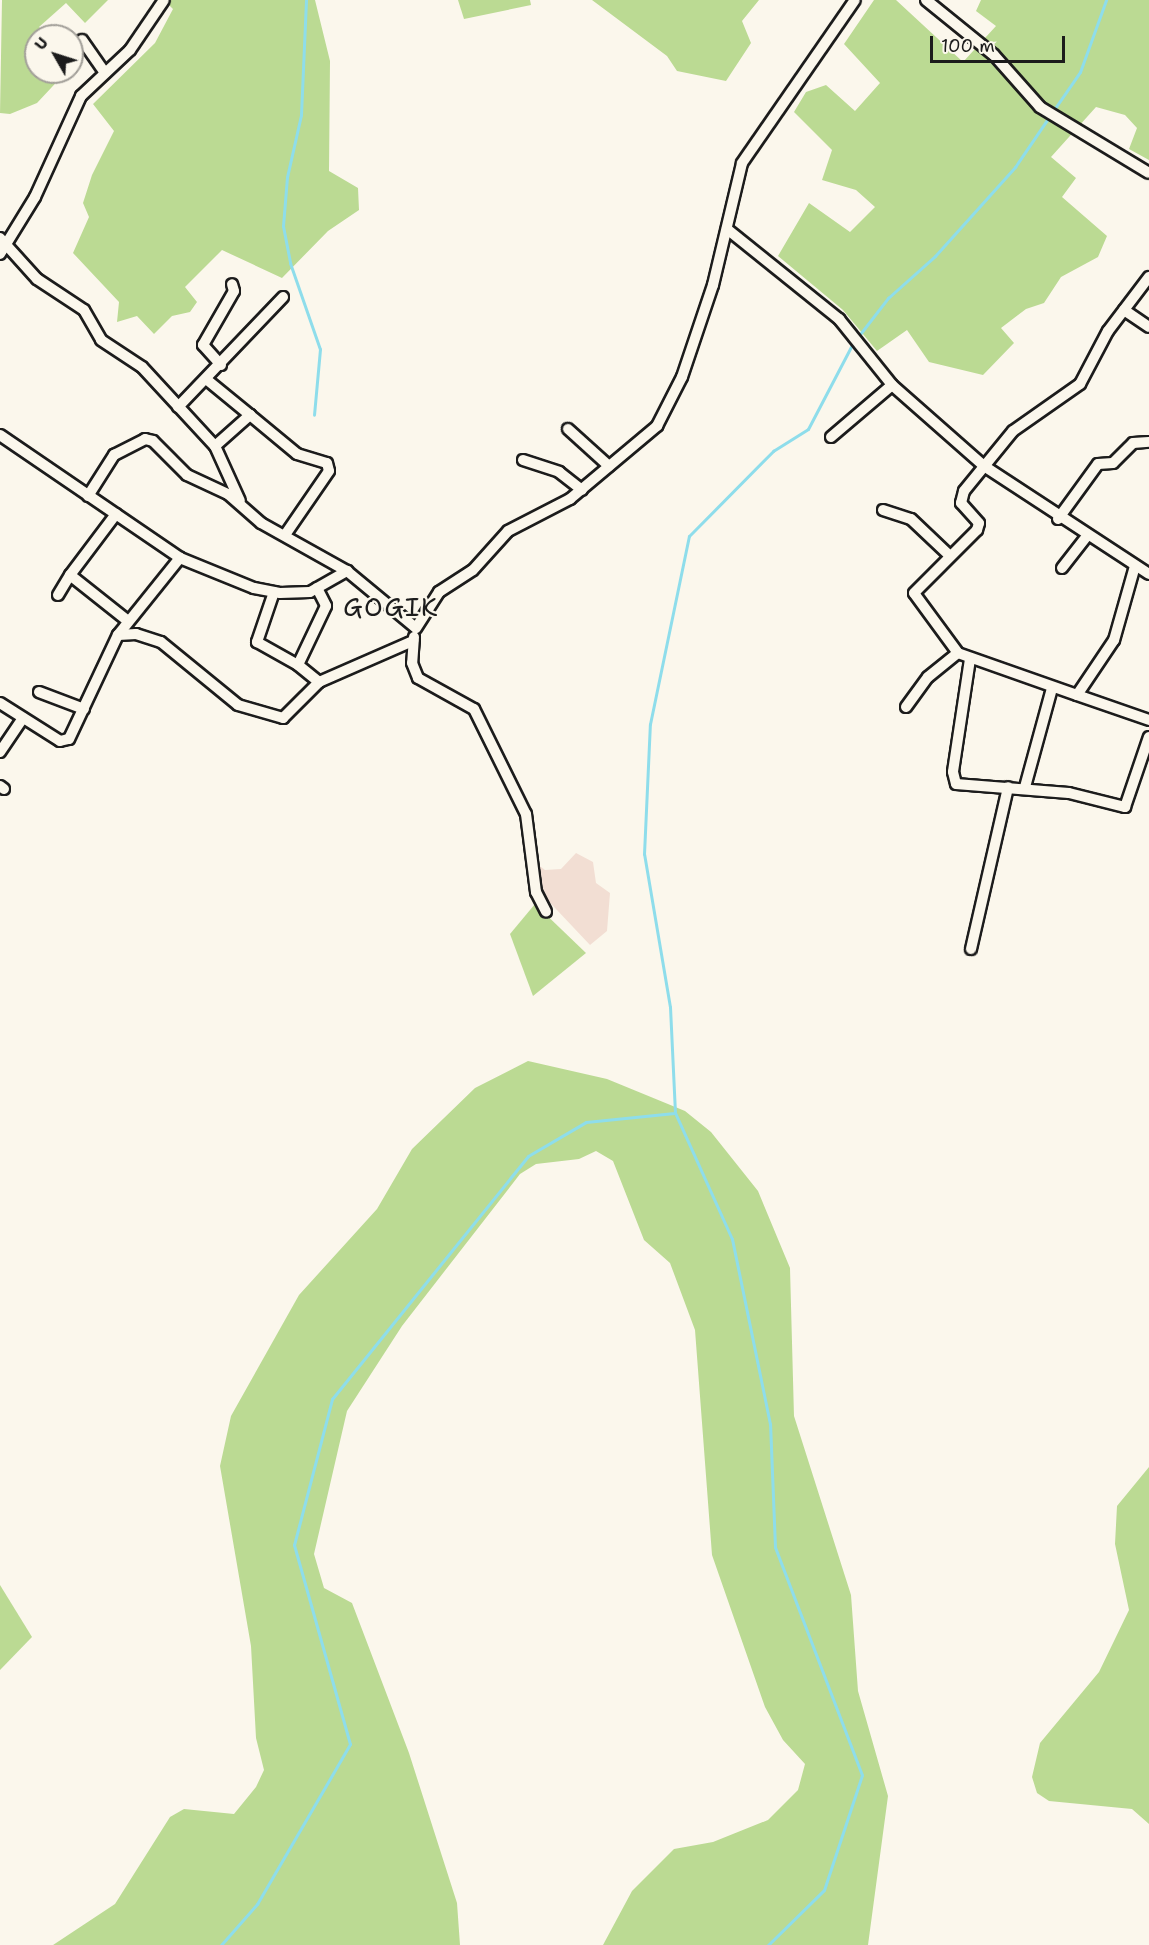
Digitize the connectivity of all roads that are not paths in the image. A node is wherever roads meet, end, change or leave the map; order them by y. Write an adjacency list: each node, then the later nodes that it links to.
1 (164, 0): 5 (street)
2 (855, 0): 7 (street)
3 (926, 0): 6 (street)
4 (84, 43): 5 (street)
5 (105, 73): 8 (street)
6 (1149, 173)
7 (727, 229): 16 (street); 26 (street)
8 (2, 246): 17 (street)
9 (1149, 277): 12 (street)
10 (231, 284): 14 (street)
11 (283, 297): 14 (street)
12 (1124, 310): 13 (street); 25 (street)
13 (1149, 327)
14 (221, 365): 15 (street)
15 (206, 379): 17 (street); 18 (street)
16 (892, 385): 21 (street); 25 (street)
17 (178, 407): 23 (street)
18 (250, 415): 23 (street); 33 (street)
19 (568, 429): 26 (street)
20 (0, 435): 28 (street)
21 (831, 437)
22 (1149, 442): 32 (street)
23 (214, 446): 29 (street)
24 (523, 460): 27 (street)
25 (984, 465): 32 (street); 35 (street)
26 (609, 466): 27 (street)
27 (582, 490): 46 (street)
28 (88, 496): 29 (street); 31 (street)
29 (240, 501): 33 (street)
30 (883, 510): 35 (street)
31 (116, 514): 36 (street); 41 (street)
32 (1058, 519): 34 (street)
33 (285, 535): 39 (street)
34 (1086, 537): 37 (street); 38 (street)
35 (950, 556): 49 (street)
36 (180, 558): 43 (street); 45 (street)
37 (1135, 566): 40 (street); 55 (street)
38 (1062, 568)
39 (347, 571): 42 (street); 46 (street)
40 (1149, 574)
41 (70, 575): 44 (street); 45 (street)
42 (317, 588): 43 (street); 51 (street)
43 (274, 592): 51 (street)
44 (58, 595)
45 (128, 621): 47 (street)
46 (416, 628): 48 (street)
47 (118, 635): 52 (street); 58 (street)
48 (413, 641): 52 (street); 65 (street)
49 (958, 653): 50 (street); 57 (street)
50 (970, 659): 53 (street); 63 (street)
51 (298, 665): 52 (street)
52 (319, 682)
53 (1052, 688): 55 (street); 64 (street)
54 (39, 692): 58 (street)
55 (1077, 695): 60 (street)
56 (0, 703): 59 (street)
57 (906, 708)
58 (84, 710): 59 (street)
59 (23, 718): 62 (street)
60 (1149, 720)
61 (1149, 737): 64 (street)
62 (0, 752)
63 (1008, 787): 64 (street); 66 (street)
64 (1025, 787)
65 (546, 912)
66 (971, 949)

